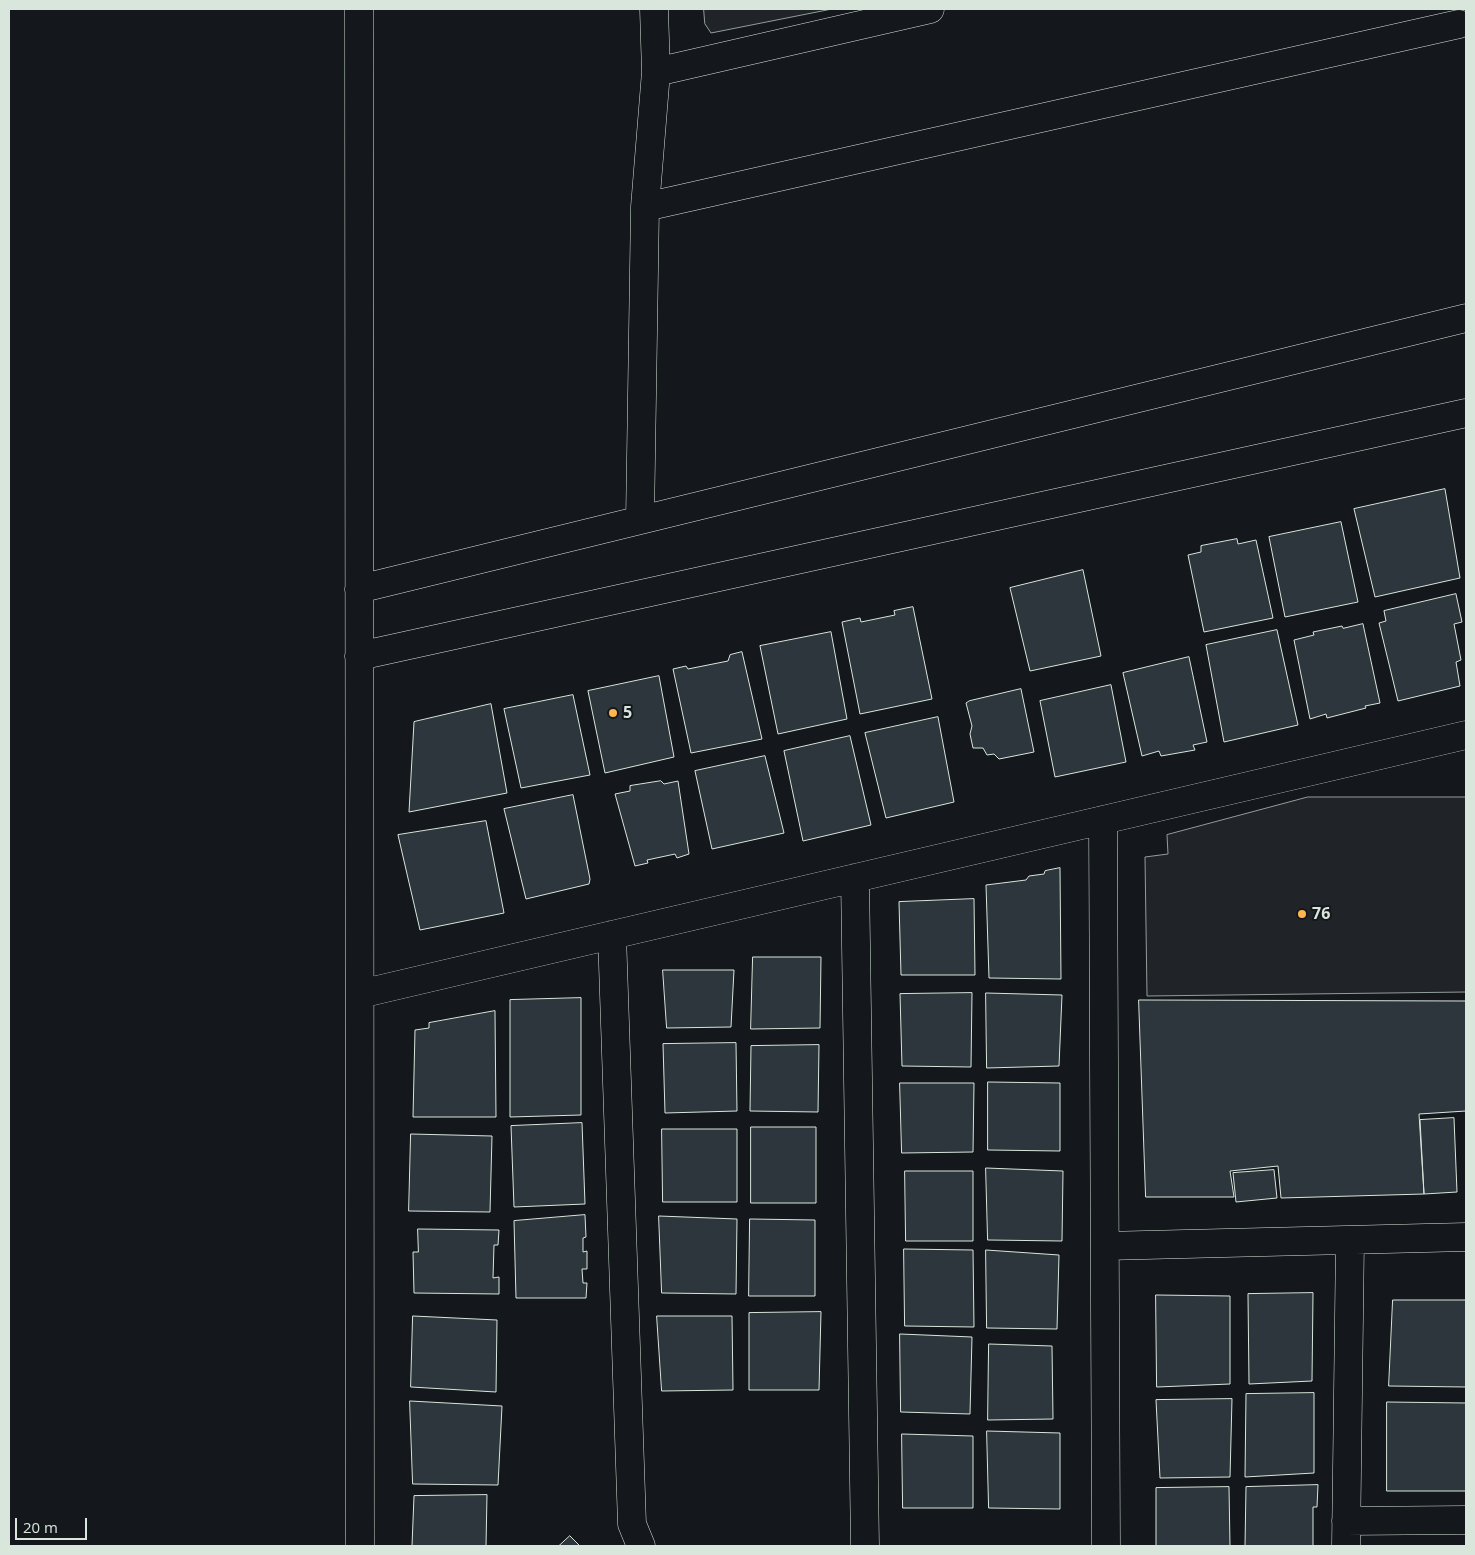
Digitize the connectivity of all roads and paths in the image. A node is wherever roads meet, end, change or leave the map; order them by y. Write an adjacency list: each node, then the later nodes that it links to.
1 (359, 9): 10 (street)
2 (654, 9): 5 (street)
3 (930, 9): 5 (street)
4 (1459, 24): 6 (street)
5 (656, 72): 6 (street)
6 (645, 207): 9 (street)
7 (1466, 318): 9 (street)
8 (1466, 413): 11 (street)
9 (640, 520): 10 (street)
10 (359, 589): 11 (street)
11 (359, 656): 16 (street)
12 (1466, 735): 13 (street)
13 (1103, 820): 14 (street); 19 (street)
14 (855, 878): 15 (street); 24 (street)
15 (612, 935): 16 (street); 23 (street)
16 (360, 994): 22 (street)
17 (1466, 1238): 18 (street)
18 (1350, 1240): 19 (street); 21 (street)
19 (1105, 1246): 25 (street)
20 (1466, 1520): 21 (street)
21 (1346, 1534)
22 (360, 1546)
23 (641, 1546)
24 (865, 1546)
25 (1106, 1546)

